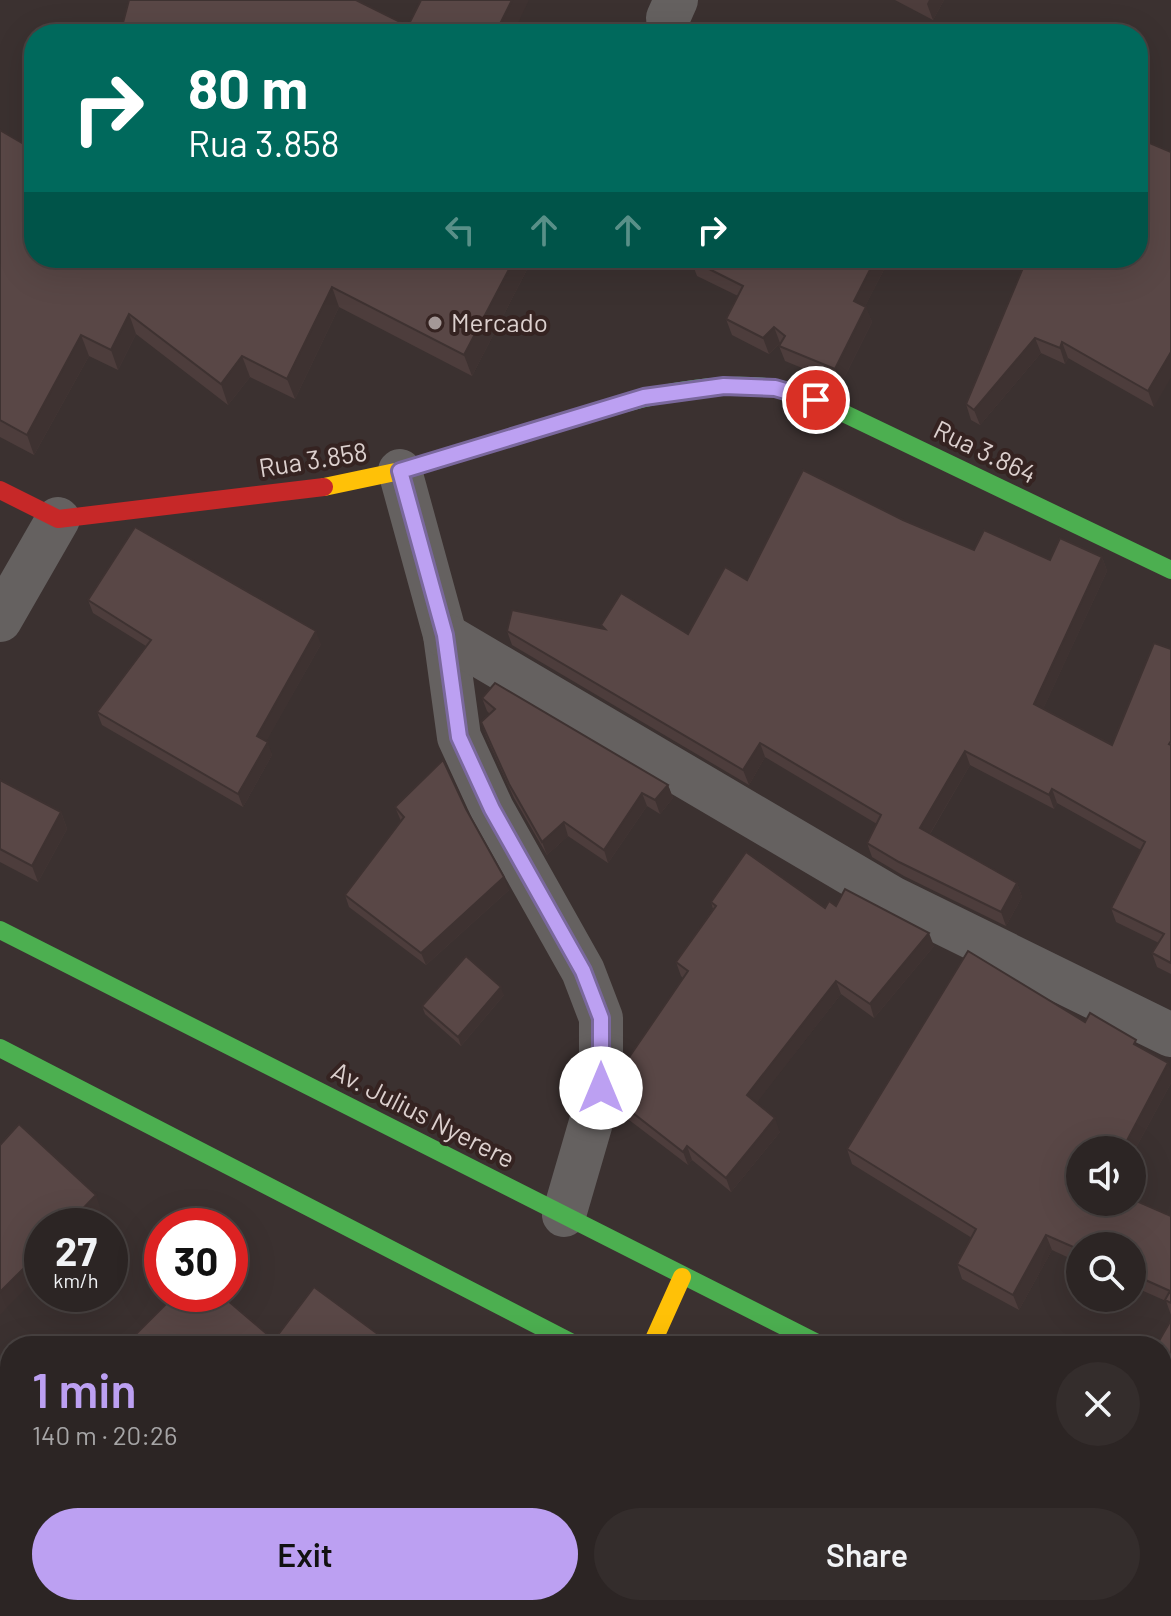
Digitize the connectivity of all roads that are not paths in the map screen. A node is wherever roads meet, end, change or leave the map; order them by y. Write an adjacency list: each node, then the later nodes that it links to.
1 (775, 388): 2 (main road, Rua 3.858); 5 (main road, Rua 3.864)
2 (400, 471): 4 (main road, Rua 3.858); 7 (street)
3 (0, 490): 4 (main road)
4 (58, 519): 6 (street)
5 (1171, 570)
6 (0, 620)
7 (445, 635): 9 (street); 11 (street)
8 (0, 930): 11 (main road, Av. Julius Nyerere)
9 (1171, 1035)
10 (0, 1048): 13 (main road)
11 (564, 1215): 12 (main road, Av. Julius Nyerere)
12 (682, 1277): 14 (main road); 15 (main road, Av. Julius Nyerere)
13 (559, 1336)
14 (655, 1336)
15 (803, 1336)

